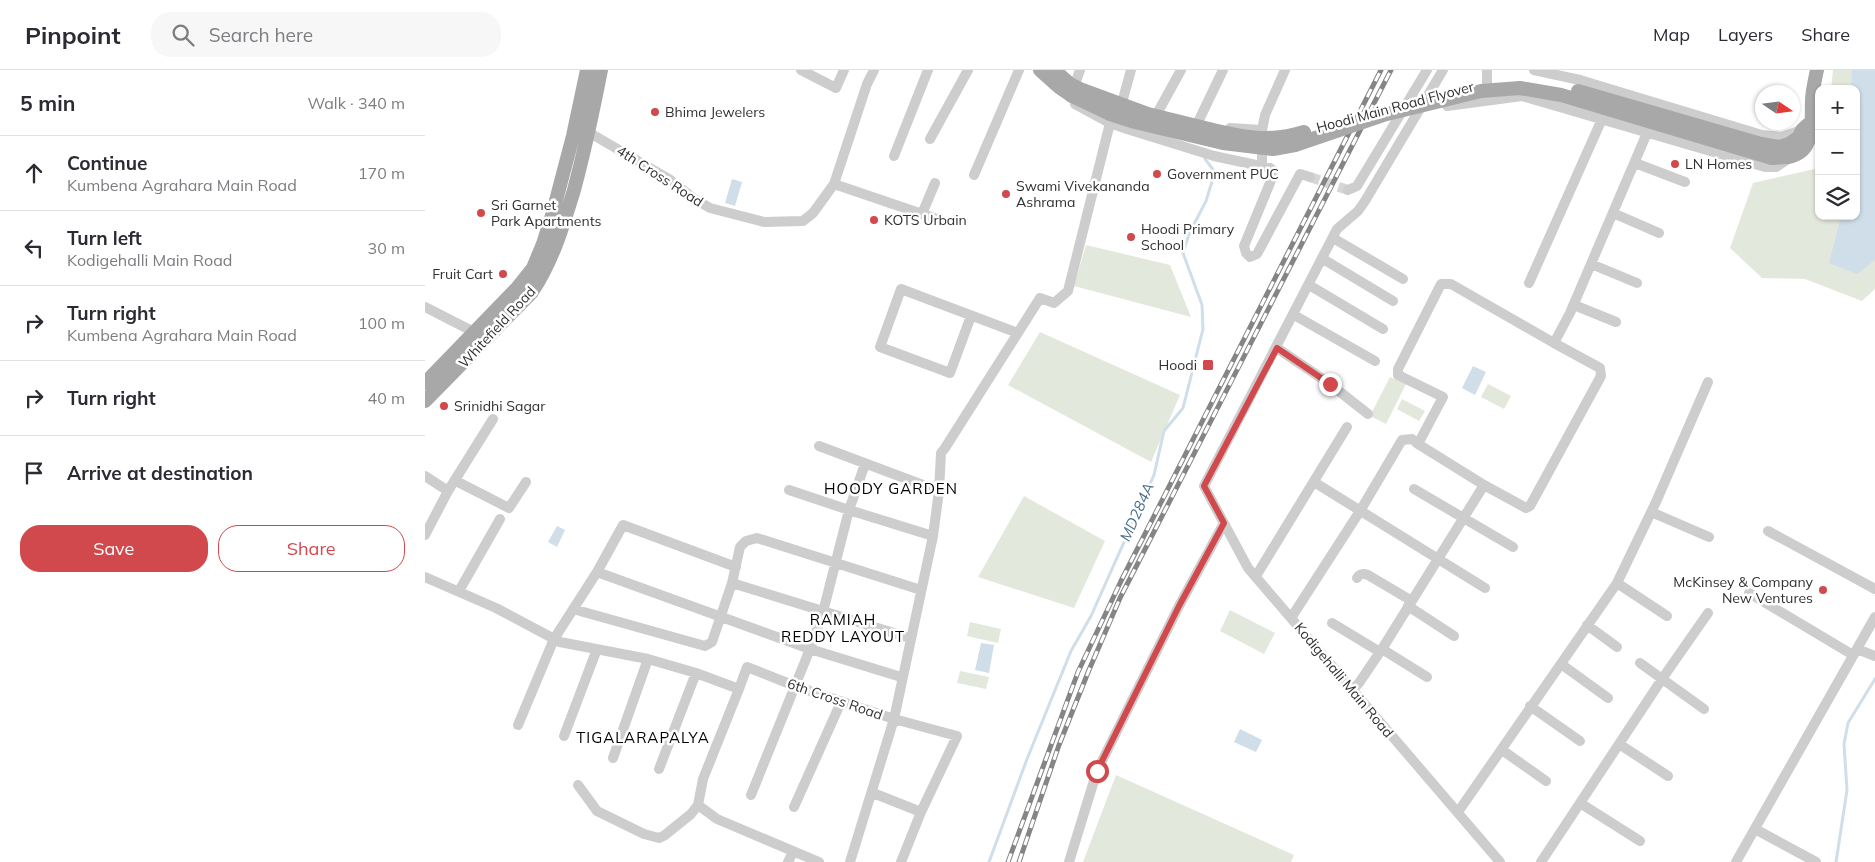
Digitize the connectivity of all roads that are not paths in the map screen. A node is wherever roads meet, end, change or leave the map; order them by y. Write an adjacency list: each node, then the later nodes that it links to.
1 (587, 70): 29 (main road, Whitefield Road)
2 (601, 70): 32 (main road, Whitefield Road)
3 (801, 70): 4 (street)
4 (844, 70)
5 (874, 70): 43 (street, 4th Cross Road)
6 (928, 70): 35 (street)
7 (968, 70): 34 (street)
8 (1019, 70): 39 (street)
9 (1040, 70): 21 (main road)
10 (1054, 70): 21 (main road)
11 (1080, 70): 21 (street)
12 (1131, 70): 22 (street)
13 (1181, 70): 24 (street)
14 (1223, 70): 27 (street)
15 (1285, 70): 31 (street)
16 (1443, 70): 25 (street)
17 (1487, 70): 23 (street)
18 (1534, 70): 30 (street)
19 (1817, 70): 30 (main road)
20 (1425, 73): 44 (street)
21 (1072, 89): 22 (street); 28 (street); 30 (main road, Hoodi Main Road Flyover, bridge); 36 (main road, Hoodi Main Road Flyover, bridge)
22 (1123, 99): 24 (street)
23 (1487, 100): 25 (street); 26 (street)
24 (1159, 110): 27 (street)
25 (1418, 113): 49 (street)
26 (1602, 119): 33 (street); 54 (street)
27 (1199, 120): 31 (street)
28 (1109, 123): 38 (street); 65 (street, 6th Cross Road)
29 (575, 125): 32 (street, 4th Cross Road); 52 (main road, Whitefield Road)
30 (1804, 129): 36 (main road)
31 (1262, 130): 38 (street)
32 (590, 132): 43 (street, 4th Cross Road); 52 (main road, Whitefield Road)
33 (1647, 133): 36 (street); 37 (street)
34 (930, 139)
35 (894, 156)
36 (1792, 156)
37 (1635, 164): 41 (street); 45 (street)
38 (1263, 165): 40 (street)
39 (975, 175)
40 (1310, 177)
41 (1685, 182)
42 (935, 183): 46 (street)
43 (834, 184): 46 (street)
44 (1349, 190)
45 (1613, 213): 48 (street); 51 (street)
46 (922, 214): 47 (street)
47 (940, 220)
48 (1659, 233)
49 (1333, 238): 50 (street); 53 (street)
50 (1323, 259): 56 (street); 57 (street)
51 (1591, 264): 55 (street); 58 (street)
52 (538, 272): 64 (main road, Whitefield Road); 71 (main road, Whitefield Road)
53 (1403, 279)
54 (1529, 283)
55 (1637, 283)
56 (1309, 285): 60 (street); 63 (street)
57 (1393, 301)
58 (1574, 305): 62 (street); 66 (street)
59 (425, 307): 64 (street)
60 (1294, 315): 67 (street); 68 (street)
61 (971, 316): 61 (street); 65 (street)
62 (1616, 322)
63 (1383, 330)
64 (475, 332): 69 (main road, Whitefield Road)
65 (1018, 333): 86 (street, 6th Cross Road)
66 (1554, 343): 75 (street); 82 (street)
67 (1277, 348): 72 (street); 92 (street, Kodigehalli Main Road)
68 (1375, 362)
69 (428, 376)
70 (1708, 382): 89 (street)
71 (425, 401)
72 (1368, 414)
73 (493, 419): 79 (street)
74 (1347, 427): 81 (street)
75 (1419, 444): 82 (street); 88 (street)
76 (819, 446): 77 (street)
77 (865, 464): 86 (street); 87 (street)
78 (425, 476): 85 (street)
79 (456, 481): 80 (street); 85 (street)
80 (526, 482)
81 (1314, 482): 88 (street); 102 (street)
82 (1484, 485): 90 (street)
83 (1414, 489): 90 (street)
84 (789, 490): 87 (street)
85 (448, 491): 94 (street)
86 (939, 491): 95 (street, 6th Cross Road)
87 (849, 510): 95 (street); 99 (street)
88 (1360, 511): 98 (street); 119 (street)
89 (1651, 512): 96 (street); 106 (street)
90 (1463, 517): 97 (street); 98 (street)
91 (500, 519): 110 (street)
92 (1224, 523): 102 (street, Kodigehalli Main Road); 170 (street)
93 (1769, 530): 108 (street)
94 (425, 535)
95 (933, 536): 109 (street, 6th Cross Road)
96 (1709, 537)
97 (1513, 547)
98 (1438, 558): 107 (street); 112 (street)
99 (837, 562): 100 (street); 109 (street); 114 (street)
100 (736, 567): 101 (street); 105 (street)
101 (597, 572): 113 (street); 116 (street)
102 (1256, 576): 119 (street, Kodigehalli Main Road)
103 (425, 577): 110 (street)
104 (1357, 578): 112 (street)
105 (732, 583): 114 (street); 116 (street)
106 (1617, 583): 117 (street); 121 (street)
107 (1485, 588)
108 (1875, 589)
109 (921, 590): 123 (street, 6th Cross Road)
110 (459, 591): 124 (street)
111 (1749, 593): 129 (street)
112 (1410, 604): 122 (street); 128 (street)
113 (573, 609): 116 (street); 124 (street)
114 (823, 612): 123 (street); 127 (street)
115 (1708, 613): 137 (street)
116 (721, 616): 127 (street)
117 (1667, 616)
118 (1875, 617): 129 (street)
119 (1291, 618): 140 (street, Kodigehalli Main Road)
120 (1332, 623): 128 (street)
121 (1587, 625): 125 (street); 133 (street)
122 (1454, 636)
123 (910, 638): 135 (street, 6th Cross Road)
124 (554, 639): 126 (street); 146 (street)
125 (1617, 647)
126 (597, 649): 131 (street); 147 (street)
127 (810, 649): 135 (street); 138 (street)
128 (1381, 650): 136 (street); 140 (street)
129 (1855, 652): 130 (street); 163 (street)
130 (1875, 656)
131 (648, 660): 134 (street); 151 (street)
132 (1640, 663): 137 (street)
133 (1561, 664): 141 (street); 143 (street)
134 (696, 672): 139 (street); 152 (street)
135 (901, 677): 145 (street, 6th Cross Road)
136 (1427, 677)
137 (1662, 679): 144 (street); 149 (street)
138 (795, 686): 139 (street, 6th Cross Road); 142 (street, 6th Cross Road); 157 (street)
139 (739, 689): 159 (street)
140 (1353, 689): 162 (street, Kodigehalli Main Road)
141 (1608, 698)
142 (841, 702): 145 (street, 6th Cross Road); 160 (street)
143 (1530, 706): 148 (street); 150 (street)
144 (1704, 709)
145 (894, 719): 156 (street); 161 (street)
146 (518, 725)
147 (564, 736)
148 (1580, 741)
149 (1619, 744): 153 (street); 158 (street)
150 (1502, 750): 154 (street); 162 (street)
151 (613, 758)
152 (659, 768)
153 (1668, 776)
154 (1546, 781)
155 (578, 785): 159 (street)
156 (873, 793): 161 (street); 168 (street)
157 (751, 795)
158 (1580, 803): 164 (street); 172 (street)
159 (698, 805): 165 (street)
160 (794, 807)
161 (921, 812): 169 (street)
162 (1458, 812): 171 (street, Kodigehalli Main Road)
163 (1755, 829): 173 (street); 174 (street)
164 (1640, 841)
165 (793, 852): 166 (street); 167 (street)
166 (788, 862)
167 (819, 862)
168 (850, 862)
169 (901, 862)
170 (1069, 862)
171 (1499, 862)
172 (1541, 862)
173 (1736, 862)
174 (1816, 862)

